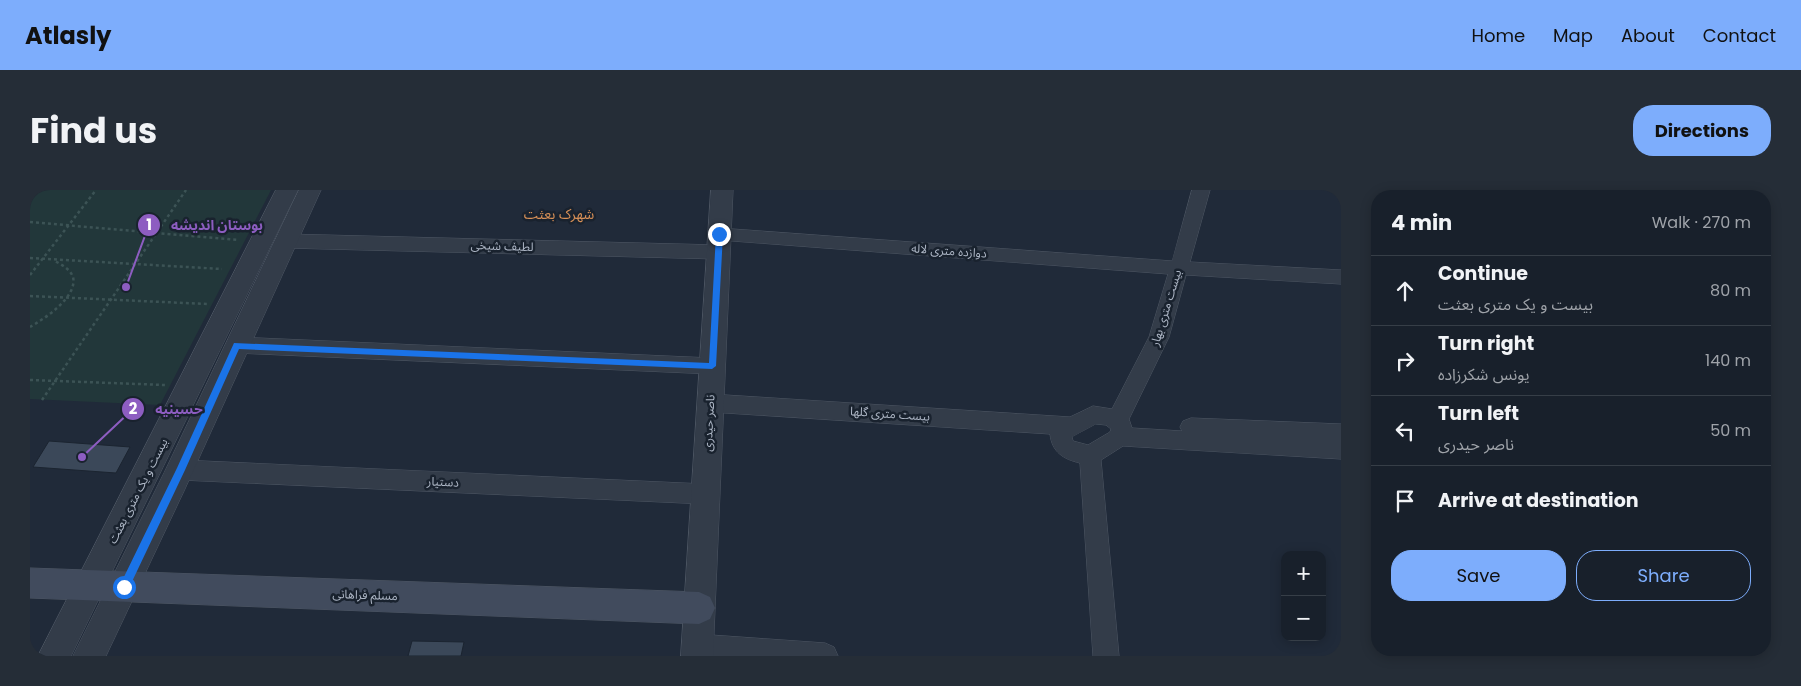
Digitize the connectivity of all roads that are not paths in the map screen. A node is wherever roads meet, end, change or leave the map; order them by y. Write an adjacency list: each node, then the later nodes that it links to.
1 (287, 190): 5 (street, بیست و یک متری بعثت)
2 (310, 190): 5 (street, بیست و یک متری بعثت)
3 (722, 190): 6 (street, ناصر حیدری)
4 (1201, 190): 7 (street, بیست متری بهار)
5 (274, 241): 6 (street, لطیف شیخی); 9 (street, بیست و یک متری بعثت); 20 (street, بیست و یک متری بعثت)
6 (719, 243): 7 (street, دوازده متری لاله); 10 (street, ناصر حیدری)
7 (1179, 268): 8 (street, دوازده متری لاله); 13 (street, بیست متری بهار)
8 (1341, 277)
9 (236, 345): 10 (street); 17 (street, بیست و یک متری بعثت)
10 (712, 366): 11 (street, ناصر حیدری)
11 (710, 402): 12 (street, بیست متری گلها); 18 (street, ناصر حیدری)
12 (1069, 426): 13 (street); 16 (street)
13 (1119, 427): 14 (street); 15 (street); 16 (street)
14 (1341, 433)
15 (1341, 449)
16 (1090, 455): 27 (street)
17 (181, 470): 18 (street, دستیار); 21 (street, بیست و یک متری بعثت)
18 (705, 494): 22 (street, ناصر حیدری)
19 (30, 583): 20 (main road, مسلم فراهانی)
20 (89, 586): 21 (main road, مسلم فراهانی); 24 (street, بیست و یک متری بعثت)
21 (124, 587): 22 (main road, مسلم فراهانی); 25 (street, بیست و یک متری بعثت)
22 (699, 608): 23 (street, ناصر حیدری)
23 (697, 651): 26 (street)
24 (54, 656)
25 (89, 656)
26 (825, 656)
27 (1106, 656)

